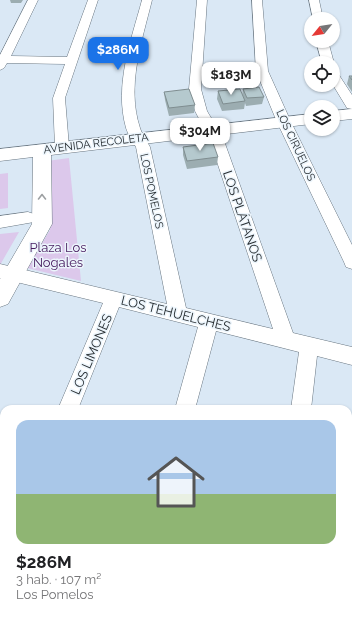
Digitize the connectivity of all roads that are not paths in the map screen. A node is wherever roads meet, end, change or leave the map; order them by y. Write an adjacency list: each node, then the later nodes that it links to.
1 (33, 0): 8 (street)
2 (93, 0): 9 (street)
3 (147, 0): 17 (street, LOS POMELOS)
4 (202, 0): 16 (street, LOS PLÁTANOS)
5 (257, 0): 15 (street, LOS CIRUELOS)
6 (314, 0): 7 (street)
7 (317, 12)
8 (1, 61): 9 (street)
9 (71, 61): 18 (street)
10 (340, 86): 11 (street)
11 (352, 105)
12 (352, 114): 13 (street)
13 (340, 115)
14 (304, 120): 15 (street, AVENIDA RECOLETA)
15 (284, 122): 16 (street, AVENIDA RECOLETA); 23 (street, LOS CIRUELOS)
16 (211, 130): 17 (street, AVENIDA RECOLETA); 29 (street, LOS PLÁTANOS)
17 (138, 138): 18 (street, AVENIDA RECOLETA); 27 (street, LOS POMELOS)
18 (62, 147): 19 (street, AVENIDA RECOLETA)
19 (35, 151): 20 (street, AVENIDA RECOLETA); 21 (street); 24 (street, one-way to 19)
20 (0, 155)
21 (28, 218): 22 (street); 24 (street)
22 (0, 222)
23 (352, 262)
24 (5, 272): 25 (street); 26 (street, LOS TEHUELCHES)
25 (0, 298)
26 (114, 299): 27 (street, LOS TEHUELCHES); 32 (street, LOS LIMONES)
27 (178, 314): 28 (street, LOS TEHUELCHES)
28 (209, 321): 29 (street, LOS TEHUELCHES); 33 (street)
29 (286, 340): 30 (street, LOS TEHUELCHES)
30 (309, 346): 31 (street, LOS TEHUELCHES); 34 (street)
31 (352, 356)
32 (70, 405)
33 (186, 405)
34 (302, 405)

